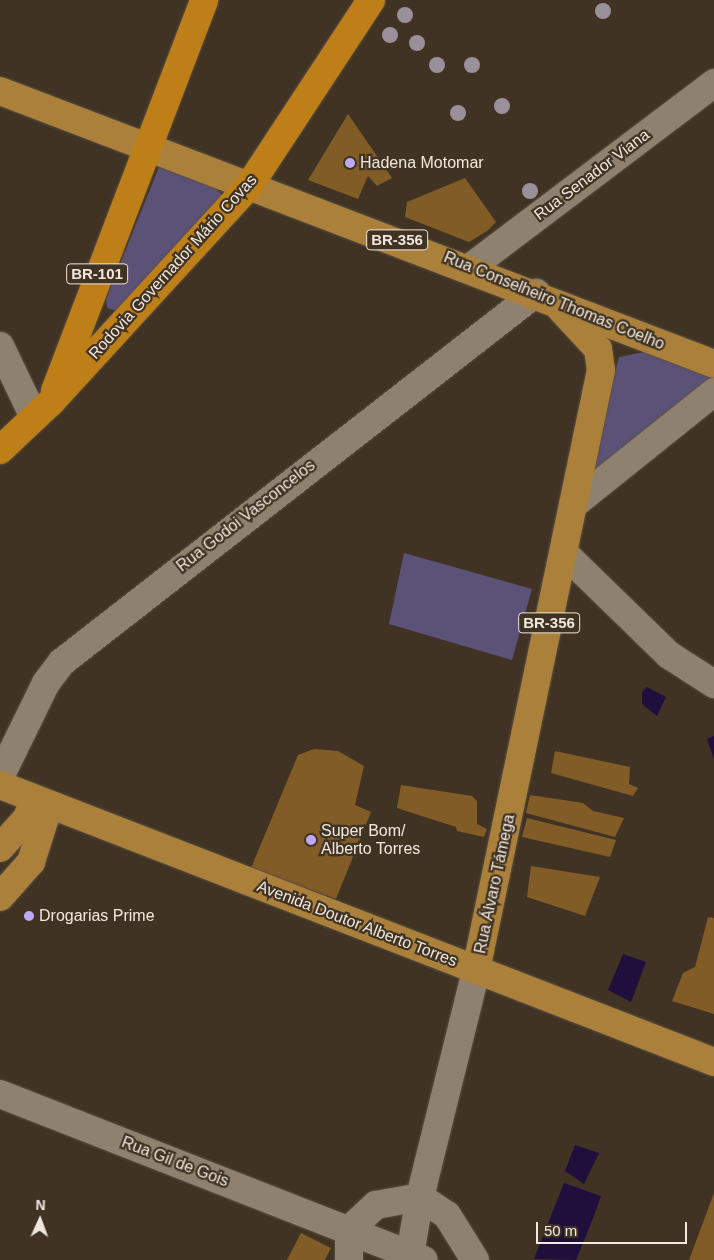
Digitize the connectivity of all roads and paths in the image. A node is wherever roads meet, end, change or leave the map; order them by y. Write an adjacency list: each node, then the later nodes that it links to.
1 (204, 0): 5 (highway, Rodovia Governador Mário Covas)
2 (371, 0): 6 (highway, Rodovia Governador Mário Covas)
3 (714, 83): 7 (street, Rua Senador Viana)
4 (0, 91): 5 (main road, Rua Conselheiro Thomas Coelho)
5 (145, 146): 6 (main road, Rua Conselheiro Thomas Coelho / BR-356); 8 (highway, Rodovia Governador Mário Covas / BR-101)
6 (249, 186): 7 (main road, Rua Conselheiro Thomas Coelho / BR-356); 10 (highway, Rodovia Governador Mário Covas)
7 (471, 267): 9 (main road, Rua Conselheiro Thomas Coelho / BR-356)
8 (94, 283): 10 (highway); 14 (highway, Rodovia Governador Mário Covas / BR-101)
9 (541, 295): 12 (main road, Rua Conselheiro Thomas Coelho); 16 (main road, Rua Álvaro Támega / BR-356); 19 (street, Rua Godoi Vasconcelos)
10 (134, 312): 14 (highway, Rodovia Governador Mário Covas)
11 (0, 346): 14 (street)
12 (714, 364)
13 (714, 392): 16 (street)
14 (42, 410): 15 (highway, Rodovia Governador Mário Covas)
15 (0, 450)
16 (573, 505): 17 (main road, Rua Álvaro Támega / BR-356)
17 (564, 553): 18 (street); 24 (main road, Rua Álvaro Támega / BR-356)
18 (714, 684)
19 (0, 777)
20 (0, 785): 21 (main road, Avenida Doutor Alberto Torres)
21 (42, 803): 22 (main road); 23 (main road); 24 (main road, Avenida Doutor Alberto Torres)
22 (0, 848)
23 (0, 897)
24 (476, 970): 25 (main road, Avenida Doutor Alberto Torres); 27 (street, Rua Álvaro Támega)
25 (714, 1062)
26 (0, 1094): 28 (street, Rua Gil de Gois)
27 (420, 1197): 28 (street); 29 (street, Rua Álvaro Támega); 31 (street)
28 (349, 1230): 29 (street, Rua Gil de Gois); 30 (street)
29 (412, 1258)
30 (349, 1260)
31 (475, 1260)

